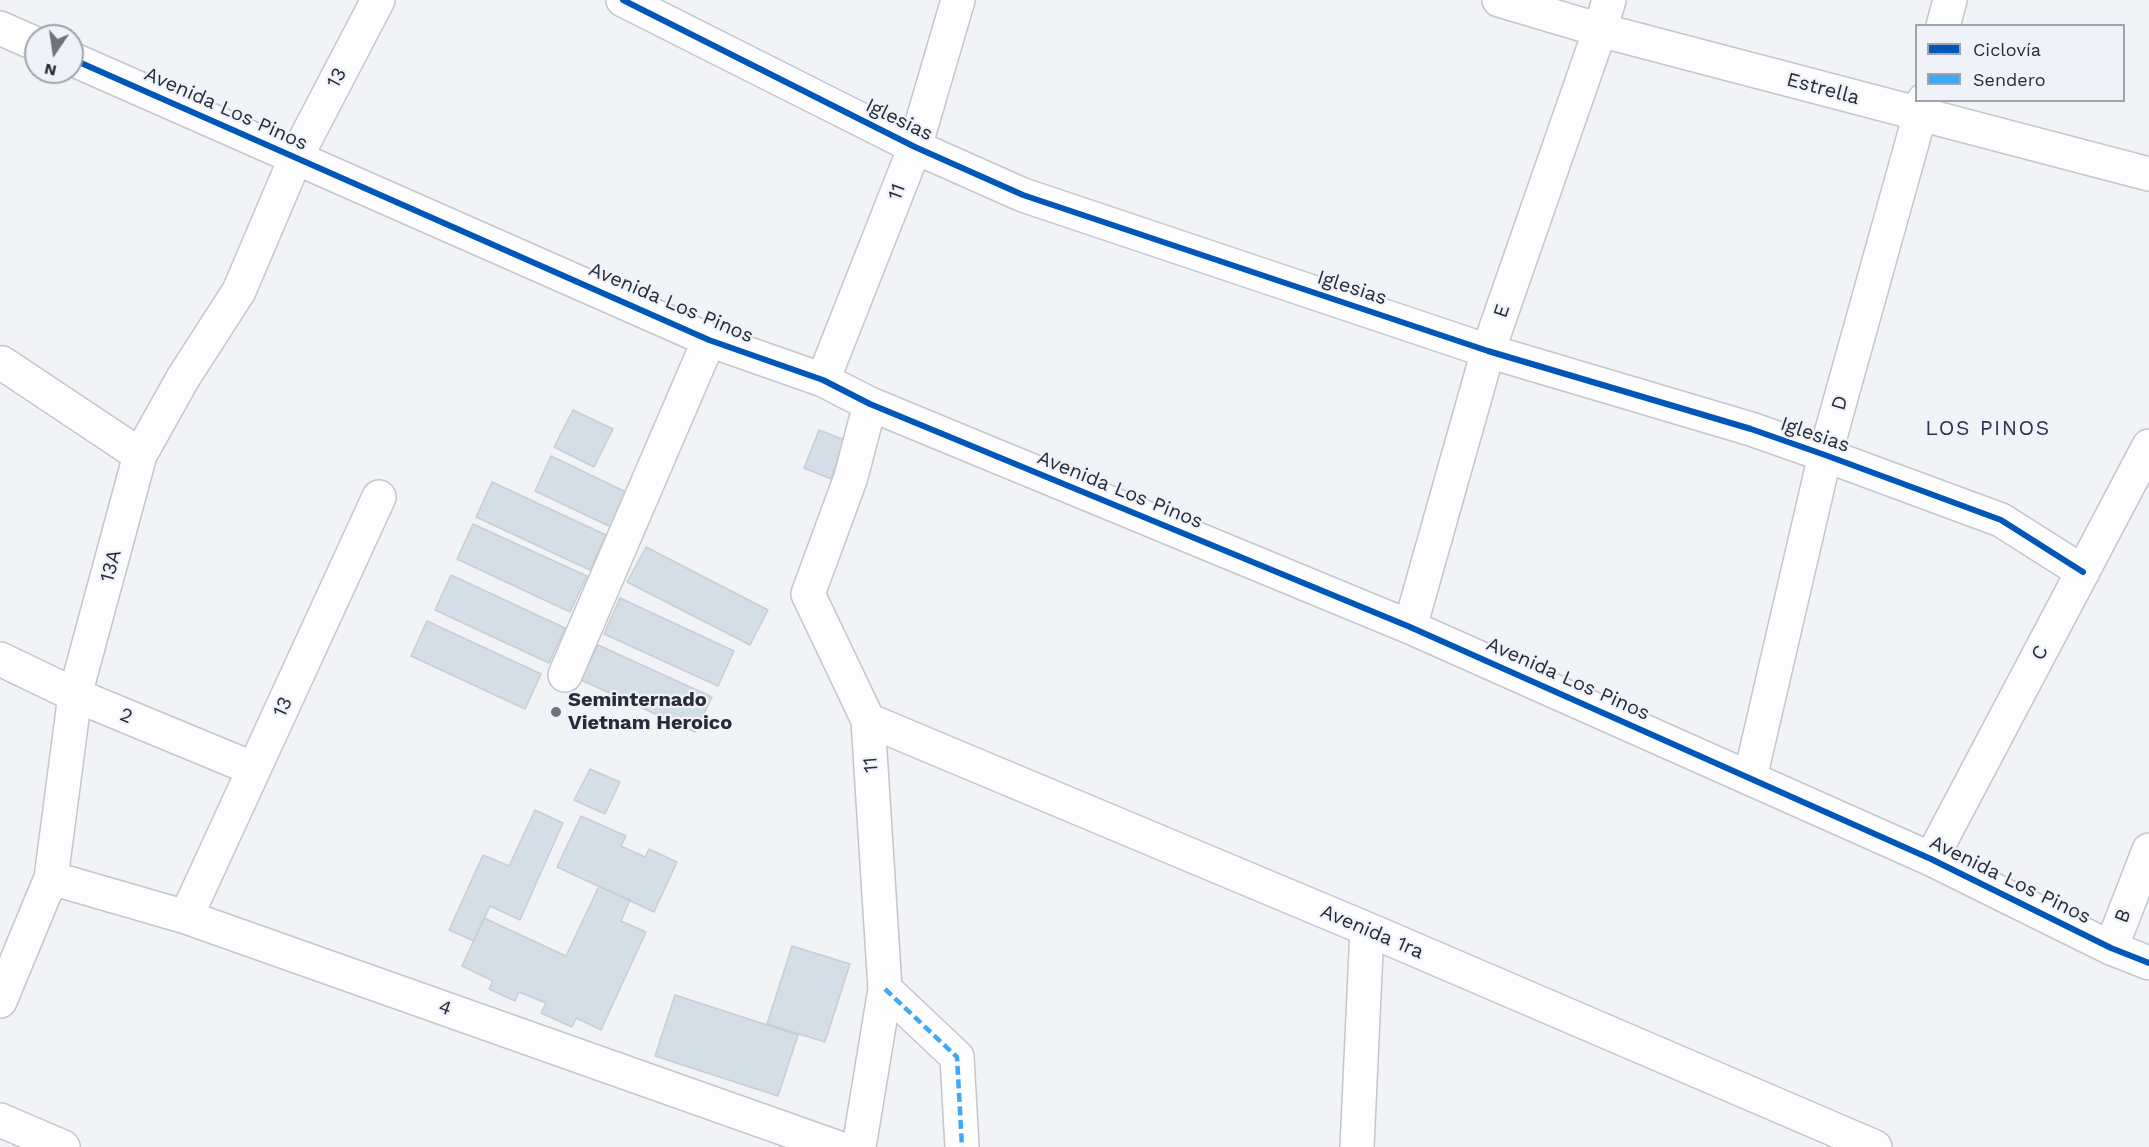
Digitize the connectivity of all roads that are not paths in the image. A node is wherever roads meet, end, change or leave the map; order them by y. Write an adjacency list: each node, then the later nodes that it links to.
1 (378, 0): 13 (street, 13)
2 (623, 0): 12 (street, Iglesias)
3 (958, 0): 12 (street, 11)
4 (1499, 0): 6 (street, Estrella)
5 (1950, 0): 7 (street)
6 (1605, 15): 11 (street, Estrella); 16 (street, E)
7 (1944, 24)
8 (0, 28): 9 (street)
9 (24, 39)
10 (84, 64): 13 (street, Avenida Los Pinos)
11 (1922, 107): 14 (street, Estrella); 22 (street, D)
12 (915, 147): 16 (street, Iglesias); 18 (street, 11)
13 (296, 157): 15 (street, Avenida Los Pinos); 21 (street, 13A)
14 (2149, 174)
15 (709, 340): 18 (street, Avenida Los Pinos); 27 (street)
16 (1488, 351): 22 (street, Iglesias); 25 (street, E)
17 (1, 364): 21 (street)
18 (824, 380): 19 (street, Avenida Los Pinos)
19 (870, 404): 25 (street, Avenida Los Pinos); 29 (street, 11)
20 (2149, 446): 24 (street, C)
21 (140, 455): 28 (street, 13A)
22 (1825, 455): 24 (street, Iglesias); 31 (street, D)
23 (379, 497): 30 (street, 13)
24 (2083, 572): 33 (street, C)
25 (1410, 627): 31 (street, Avenida Los Pinos)
26 (0, 659): 28 (street, 2)
27 (565, 675)
28 (75, 695): 30 (street, 2); 34 (street, 13A)
29 (868, 720): 36 (street, Avenida 1ra); 39 (street, 11)
30 (254, 769): 35 (street, 13)
31 (1750, 778): 33 (street, Avenida Los Pinos)
32 (2149, 849): 37 (street, B)
33 (1930, 859): 37 (street, Avenida Los Pinos)
34 (51, 878): 35 (street, 4); 40 (street, 13A)
35 (186, 916): 43 (street, 4)
36 (1367, 929): 46 (street); 47 (street, Avenida 1ra)
37 (2111, 948): 38 (street, Avenida Los Pinos)
38 (2149, 963)
39 (885, 989): 44 (street, 11); 45 (street)
40 (0, 1001)
41 (0, 1120): 42 (street)
42 (63, 1147)
43 (836, 1147)
44 (859, 1147)
45 (962, 1147)
46 (1357, 1147)
47 (1875, 1147)

